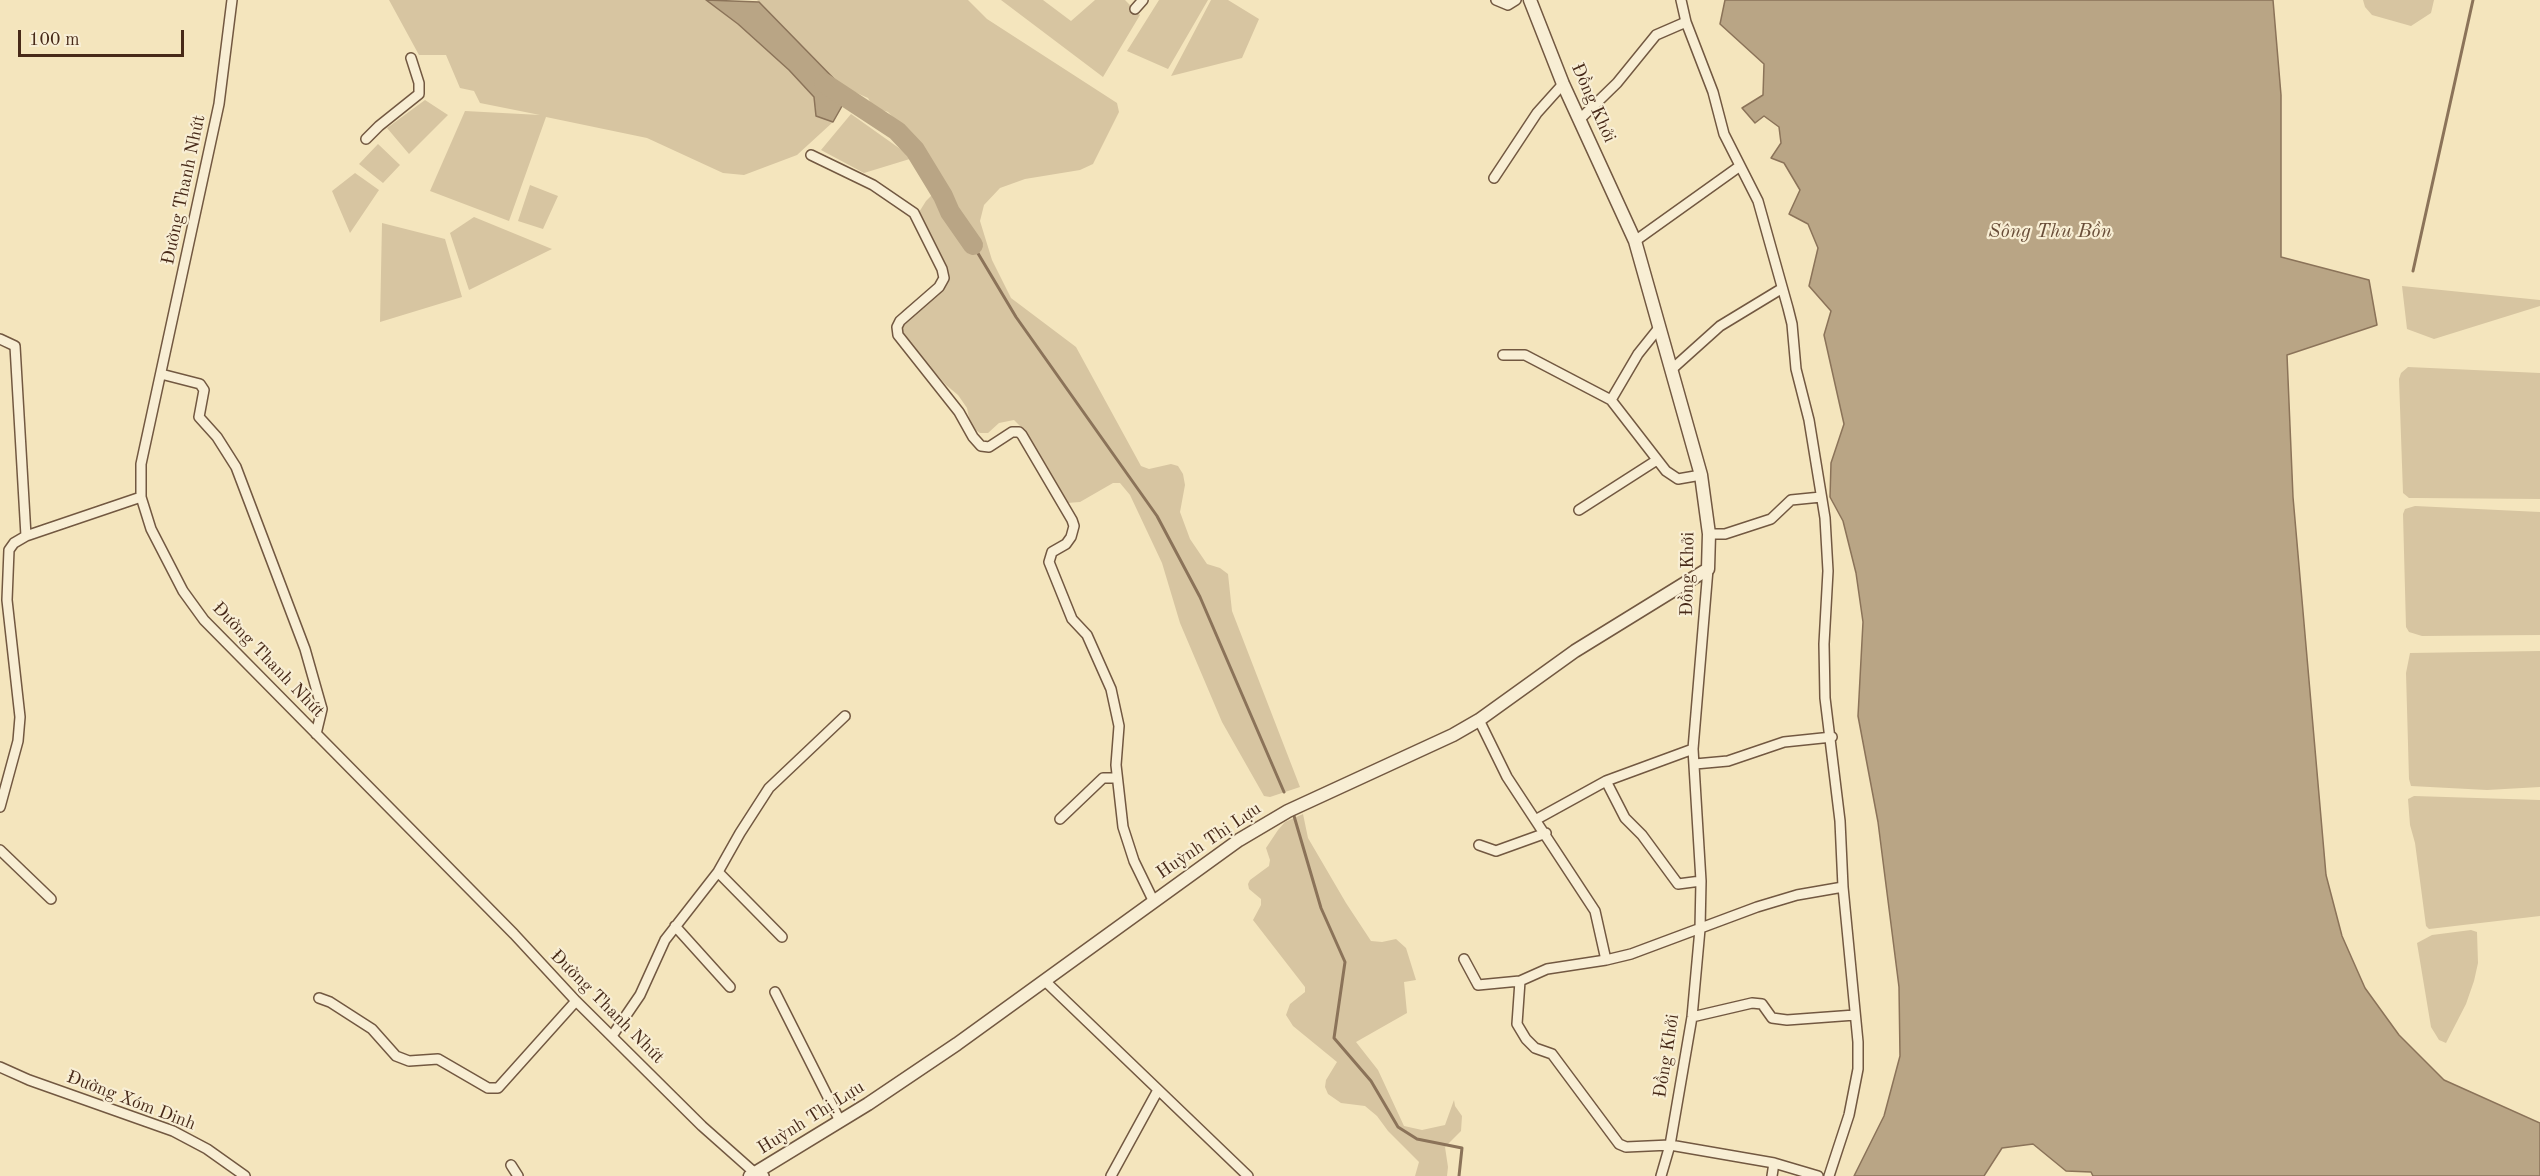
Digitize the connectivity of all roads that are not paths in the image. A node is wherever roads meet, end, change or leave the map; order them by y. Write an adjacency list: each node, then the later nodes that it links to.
1 (232, 0): 22 (street, Đường Thanh Nhứt)
2 (1143, 0): 7 (street)
3 (1496, 0): 4 (street)
4 (1516, 0)
5 (1530, 0): 10 (street, Đồng Khởi)
6 (1681, 0): 8 (street)
7 (1135, 9)
8 (1686, 22): 11 (street); 14 (street)
9 (411, 58): 12 (street)
10 (1563, 84): 11 (street, Đồng Khởi); 15 (street)
11 (1580, 118): 16 (street, Đồng Khởi)
12 (366, 139)
13 (811, 155): 39 (street)
14 (1740, 166): 16 (street); 17 (street)
15 (1494, 178)
16 (1635, 241): 18 (street, Đồng Khởi)
17 (1781, 289): 21 (street); 27 (street)
18 (1658, 329): 21 (street, Đồng Khởi); 23 (street)
19 (0, 339): 30 (street)
20 (1503, 355): 23 (street)
21 (1671, 370): 25 (street, Đồng Khởi)
22 (161, 374): 26 (street, Đường Thanh Nhứt); 35 (street)
23 (1611, 399): 24 (street)
24 (1657, 460): 25 (street); 28 (street)
25 (1701, 475): 29 (street, Đồng Khởi)
26 (141, 497): 30 (street); 35 (street, Đường Thanh Nhứt)
27 (1821, 497): 29 (street); 36 (street)
28 (1579, 510)
29 (1708, 534): 31 (street, Đồng Khởi)
30 (26, 536): 32 (street)
31 (1708, 569): 34 (street, Huỳnh Thị Lựu); 37 (street, Đồng Khởi)
32 (4, 600): 41 (street)
33 (845, 716): 47 (street)
34 (1479, 720): 43 (street); 51 (street, Huỳnh Thị Lựu)
35 (316, 734): 62 (street, Đường Thanh Nhứt)
36 (1832, 737): 38 (street); 49 (street)
37 (1693, 749): 38 (street, Đồng Khởi); 40 (street)
38 (1695, 764): 48 (street, Đồng Khởi)
39 (1118, 778): 42 (street); 51 (street)
40 (1606, 782): 43 (street); 48 (street)
41 (0, 807)
42 (1060, 819)
43 (1537, 819): 44 (street)
44 (1546, 833): 45 (street); 56 (street)
45 (1479, 845)
46 (0, 850): 50 (street)
47 (718, 872): 52 (street); 54 (street)
48 (1701, 881): 53 (street, Đồng Khởi)
49 (1843, 887): 53 (street); 63 (street)
50 (51, 899)
51 (1153, 900): 57 (street, Huỳnh Thị Lựu)
52 (675, 926): 59 (street); 65 (street)
53 (1700, 929): 56 (street); 64 (street, Đồng Khởi)
54 (783, 937)
55 (1464, 959): 58 (street)
56 (1606, 960): 58 (street)
57 (1045, 981): 67 (street); 68 (street, Huỳnh Thị Lựu)
58 (1520, 981): 69 (street)
59 (730, 987)
60 (775, 992): 68 (street)
61 (319, 998): 62 (street)
62 (576, 1002): 65 (street, Đường Thanh Nhứt)
63 (1855, 1015): 64 (street); 80 (street)
64 (1692, 1017): 69 (street, Đồng Khởi)
65 (612, 1035): 72 (street, Đường Thanh Nhứt)
66 (0, 1067): 73 (street, Đường Xóm Dinh)
67 (1158, 1090): 75 (street); 76 (street)
68 (840, 1121): 72 (street, Huỳnh Thị Lựu)
69 (1670, 1145): 70 (street); 77 (street, Đồng Khởi)
70 (1774, 1163): 78 (street); 79 (street)
71 (511, 1165): 74 (street)
72 (756, 1175)
73 (245, 1176)
74 (518, 1176)
75 (1111, 1176)
76 (1248, 1176)
77 (1661, 1176)
78 (1772, 1176)
79 (1818, 1176)
80 (1829, 1176)

